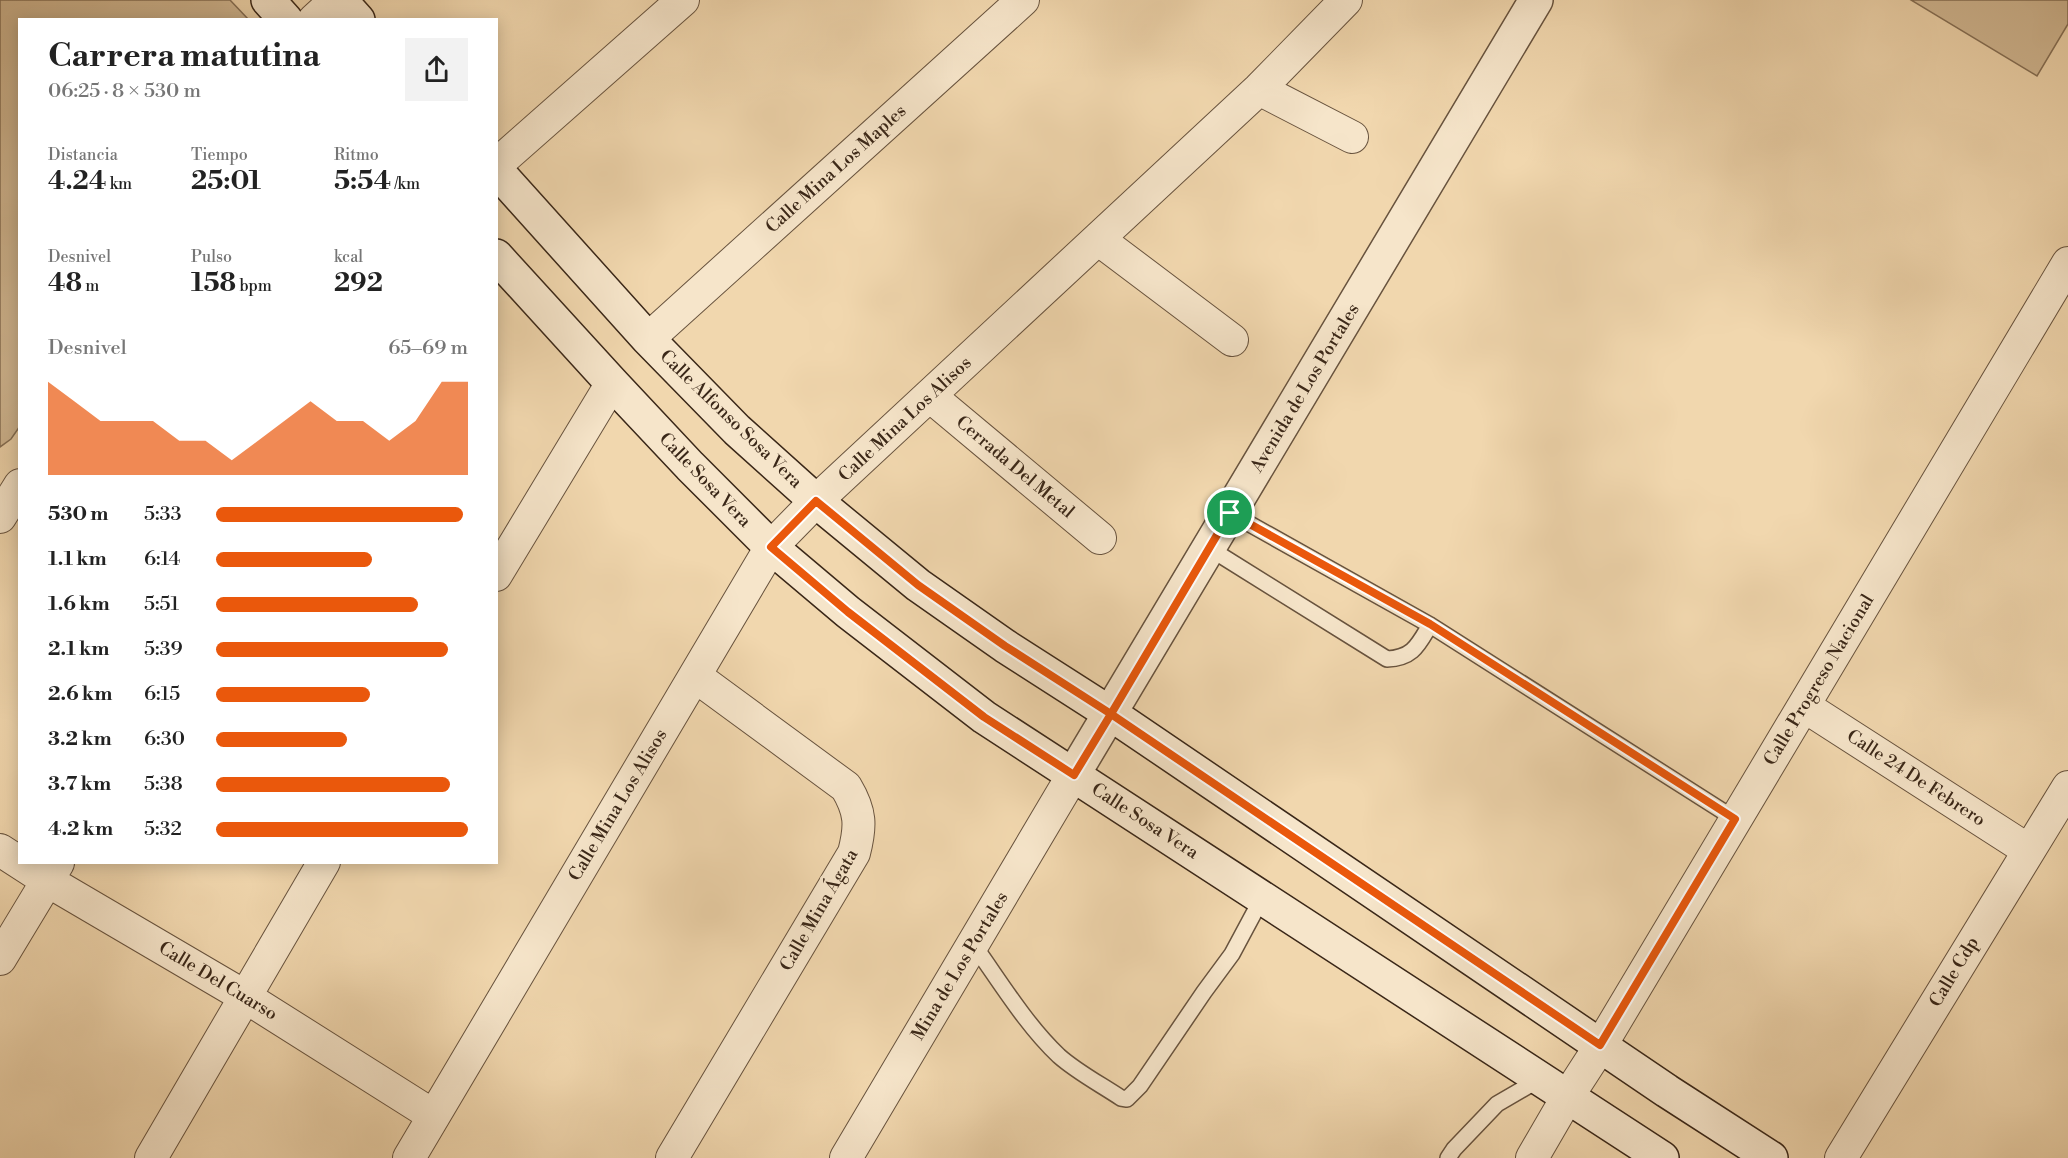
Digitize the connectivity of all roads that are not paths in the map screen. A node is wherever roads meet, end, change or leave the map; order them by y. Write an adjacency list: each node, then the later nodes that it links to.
1 (268, 0): 7 (main road)
2 (338, 0): 8 (street); 9 (main road)
3 (683, 0): 12 (street)
4 (1023, 0): 17 (street, Calle Mina Los Maples)
5 (1346, 0): 10 (street, Calle Mina Los Alisos)
6 (1536, 0): 22 (main road, Avenida de Los Portales)
7 (284, 18)
8 (316, 18)
9 (356, 18)
10 (1259, 89): 11 (street); 14 (street, Calle Mina Los Alisos)
11 (1352, 137)
12 (498, 163)
13 (498, 172): 17 (main road, Calle Alfonso Sosa Vera)
14 (1098, 239): 18 (street); 20 (street, Calle Mina Los Alisos)
15 (498, 258): 19 (main road, Calle Sosa Vera)
16 (2068, 263): 29 (street, Calle Progreso Nacional)
17 (648, 339): 21 (main road, Calle Alfonso Sosa Vera)
18 (1232, 340)
19 (612, 383): 24 (main road, Calle Sosa Vera); 26 (street)
20 (930, 396): 21 (street, Calle Mina Los Alisos); 23 (street, Cerrada Del Metal)
21 (816, 501): 24 (street, Calle Mina Los Alisos); 30 (main road, Calle Alfonso Sosa Vera)
22 (1230, 513): 25 (main road, Avenida de Los Portales); 27 (lane)
23 (1101, 538)
24 (771, 547): 28 (street, Calle Mina Los Alisos); 31 (main road, Calle Sosa Vera)
25 (1209, 548): 27 (lane); 30 (main road, Avenida de Los Portales)
26 (498, 572)
27 (1430, 624): 33 (lane)
28 (695, 676): 46 (street, Calle Mina Los Alisos); 49 (street, Calle Mina Ágata)
29 (1804, 706): 33 (street, Calle Progreso Nacional); 35 (street, Calle 24 De Febrero)
30 (1111, 714): 31 (main road, Avenida de Los Portales); 44 (main road, Calle Alfonso Sosa Vera)
31 (1074, 775): 40 (main road, Calle Sosa Vera); 41 (street, Mina de Los Portales)
32 (2068, 786): 35 (street, Calle Cdp)
33 (1735, 819): 44 (street, Calle Progreso Nacional)
34 (0, 850): 36 (street, Calle Del Cuarso)
35 (2028, 850): 55 (street, Calle Cdp)
36 (18, 857)
37 (34, 864): 39 (street, Calle Del Cuarso)
38 (323, 864): 43 (street)
39 (53, 872): 42 (street); 43 (street, Calle Del Cuarso)
40 (1262, 898): 41 (lane); 45 (main road, Calle Sosa Vera)
41 (973, 944): 50 (street, Mina de Los Portales)
42 (0, 959)
43 (244, 996): 46 (street, Calle Del Cuarso); 47 (street)
44 (1600, 1045): 45 (street, Calle Progreso Nacional); 54 (main road, Calle Alfonso Sosa Vera)
45 (1554, 1087): 51 (lane); 52 (street, Calle Progreso Nacional); 53 (main road)
46 (434, 1116): 48 (street, Calle Mina Los Alisos)
47 (151, 1158)
48 (409, 1158)
49 (672, 1158)
50 (846, 1158)
51 (1448, 1158)
52 (1532, 1158)
53 (1662, 1158)
54 (1771, 1158)
55 (1841, 1158)

